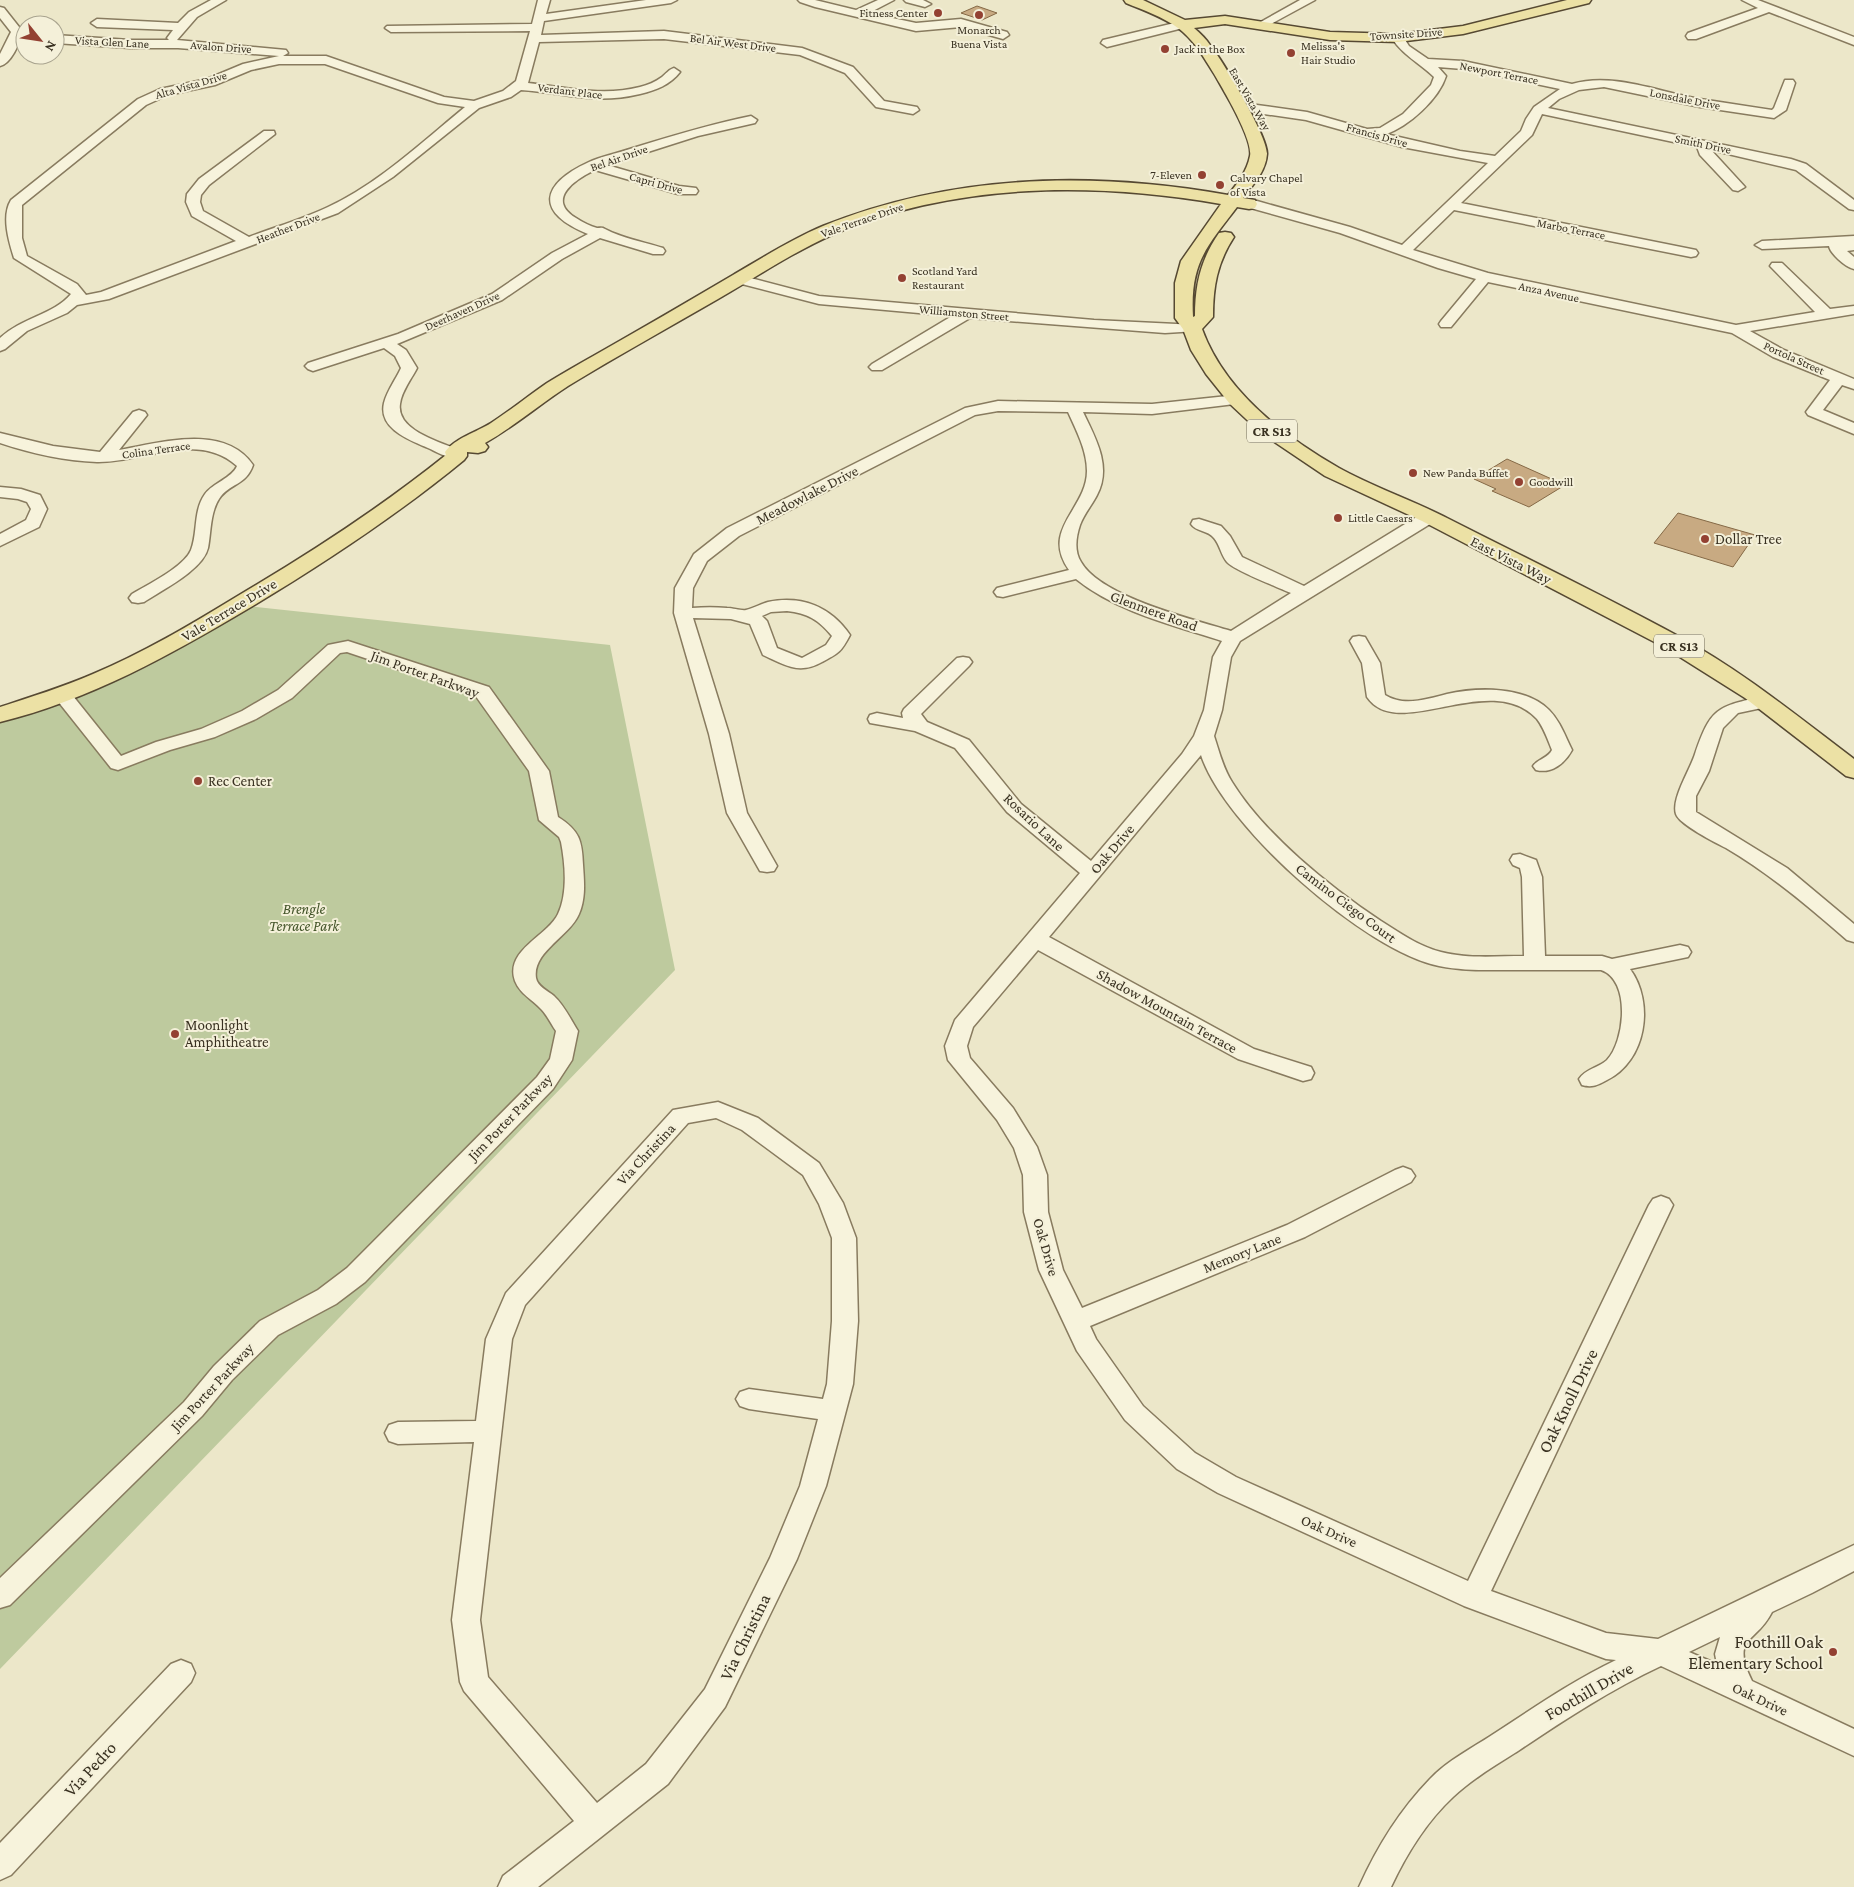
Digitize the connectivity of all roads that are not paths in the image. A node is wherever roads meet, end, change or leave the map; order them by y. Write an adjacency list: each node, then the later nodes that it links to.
1 (220, 0): 21 (street, Avalon Drive)
2 (544, 0): 18 (street)
3 (671, 0): 12 (street)
4 (804, 0): 16 (street)
5 (888, 0): 16 (street)
6 (910, 0): 13 (street)
7 (1131, 0): 19 (main road, East Vista Way / CR S13)
8 (1148, 0): 19 (main road, East Vista Way)
9 (1309, 0): 20 (street)
10 (1584, 0): 25 (main road, Townsite Drive)
11 (1748, 0): 14 (street)
12 (617, 3): 18 (street)
13 (925, 4)
14 (1769, 8): 24 (street); 28 (street)
15 (0, 10): 32 (street)
16 (856, 14): 23 (street)
17 (97, 22): 21 (street, Avalon Drive)
18 (538, 22): 22 (street); 26 (street)
19 (1188, 24): 20 (main road, Townsite Drive); 29 (street, Townsite Drive); 38 (main road, East Vista Way / CR S13); 40 (main road, East Vista Way)
20 (1263, 24): 25 (main road, Townsite Drive)
21 (182, 27): 30 (street, Avalon Drive)
22 (391, 28)
23 (1003, 35)
24 (1692, 36)
25 (1398, 38): 33 (street)
26 (534, 39): 36 (street); 41 (street, Bel Air West Drive)
27 (65, 40): 30 (street, Vista Glen Lane)
28 (1854, 41)
29 (1107, 42)
30 (170, 44): 31 (street, Avalon Drive)
31 (290, 59): 39 (street, Alta Vista Drive); 56 (street, Alta Vista Drive)
32 (0, 62)
33 (1424, 62): 37 (street, Newport Terrace); 44 (street)
34 (674, 72): 36 (street, Verdant Place)
35 (1789, 84): 37 (street, Lonsdale Drive)
36 (520, 86): 39 (street, Alta Vista Drive)
37 (1573, 88): 42 (street)
38 (1233, 96): 40 (main road, East Vista Way); 52 (main road, East Vista Way / CR S13)
39 (475, 105): 60 (street, Heather Drive)
40 (1257, 109): 44 (street, Francis Drive)
41 (913, 110)
42 (1540, 110): 46 (street, Smith Drive); 47 (street)
43 (751, 120): 48 (street, Bel Air Drive)
44 (1367, 131): 47 (street, Francis Drive)
45 (269, 134): 60 (street)
46 (1702, 143): 49 (street); 55 (street, Smith Drive)
47 (1498, 160): 54 (street)
48 (593, 165): 51 (street, Capri Drive); 58 (street, Bel Air Drive)
49 (1738, 187)
50 (1262, 189): 53 (main road)
51 (691, 191)
52 (1233, 201): 53 (main road, Vale Terrace Drive); 69 (main road, Vale Terrace Drive); 75 (main road, East Vista Way / CR S13)
53 (1252, 204): 63 (street, Anza Avenue); 75 (main road)
54 (1451, 205): 63 (street); 65 (street, Marbo Terrace)
55 (1854, 206)
56 (14, 207): 57 (street, Alta Vista Drive); 70 (street)
57 (0, 215)
58 (601, 232): 64 (street, Bel Air Drive); 77 (street, Deerhaven Drive)
59 (1854, 240): 61 (street)
60 (249, 243): 70 (street, Heather Drive)
61 (1762, 245)
62 (1854, 246): 66 (street)
63 (1405, 250): 68 (street, Anza Avenue)
64 (658, 251)
65 (1691, 253)
66 (1854, 265)
67 (1777, 266): 73 (street)
68 (1485, 277): 74 (street); 76 (street, Anza Avenue)
69 (739, 279): 72 (street, Williamston Street); 88 (main road, Vale Terrace Drive)
70 (75, 300): 78 (street)
71 (1854, 310): 73 (street, Anza Avenue)
72 (967, 313): 75 (street, Williamston Street); 80 (street)
73 (1826, 314): 76 (street, Anza Avenue)
74 (1446, 324)
75 (1192, 328): 83 (main road, East Vista Way / CR S13)
76 (1736, 329): 81 (street, Portola Street)
77 (386, 343): 79 (street, Deerhaven Drive); 88 (street)
78 (0, 346)
79 (313, 366)
80 (877, 367)
81 (1839, 378): 82 (street, Portola Street); 86 (street)
82 (1854, 384)
83 (1237, 400): 84 (street, Meadowlake Drive); 91 (main road, East Vista Way / CR S13)
84 (1074, 409): 94 (street, Glenmere Road); 98 (street, Meadowlake Drive)
85 (139, 415): 89 (street)
86 (1854, 429)
87 (0, 438): 89 (street, Colina Terrace)
88 (464, 451): 103 (main road, Vale Terrace Drive)
89 (105, 457): 97 (street, Colina Terrace)
90 (0, 492): 93 (street)
91 (1429, 517): 96 (street, Oak Drive); 104 (main road, East Vista Way / CR S13)
92 (1199, 524): 96 (street)
93 (0, 541)
94 (1080, 573): 95 (street); 100 (street, Glenmere Road)
95 (1003, 592)
96 (1306, 593): 100 (street, Oak Drive)
97 (138, 598)
98 (683, 613): 99 (street); 112 (street, Meadowlake Drive)
99 (749, 616): 99 (street)
100 (1233, 638): 108 (street, Oak Drive)
101 (1360, 641): 109 (street)
102 (963, 662): 107 (street)
103 (62, 695): 105 (main road, Vale Terrace Drive); 129 (street, Jim Porter Parkway)
104 (1764, 702): 110 (main road, East Vista Way / CR S13); 114 (street)
105 (0, 715)
106 (877, 720): 107 (street)
107 (920, 726): 113 (street, Rosario Lane)
108 (1204, 736): 113 (street, Oak Drive); 117 (street, Camino Ciego Court)
109 (1542, 766)
110 (1854, 771)
111 (1520, 860): 117 (street)
112 (767, 866)
113 (1092, 872): 115 (street, Oak Drive)
114 (1854, 935)
115 (1035, 939): 119 (street, Shadow Mountain Terrace); 123 (street, Oak Drive)
116 (1680, 952): 118 (street, Camino Ciego Court)
117 (1535, 963): 118 (street, Camino Ciego Court)
118 (1612, 966): 120 (street)
119 (1303, 1073)
120 (1590, 1079)
121 (1403, 1176): 123 (street, Memory Lane)
122 (1661, 1205): 130 (street, Oak Knoll Drive)
123 (1076, 1321): 130 (street, Oak Drive)
124 (748, 1399): 125 (street)
125 (834, 1411): 126 (street, Via Christina); 136 (street, Via Christina)
126 (488, 1431): 127 (street); 136 (street, Via Christina)
127 (398, 1433)
128 (1854, 1557): 131 (street, Foothill Drive)
129 (0, 1596)
130 (1474, 1597): 132 (street, Oak Drive)
131 (1768, 1600): 132 (street, Foothill Drive); 134 (street)
132 (1661, 1652): 134 (street, Oak Drive); 139 (street, Foothill Drive)
133 (181, 1673): 137 (street, Via Pedro)
134 (1742, 1690): 135 (street, Oak Drive)
135 (1854, 1744)
136 (595, 1824): 138 (street, Via Christina)
137 (0, 1865)
138 (514, 1887)
139 (1375, 1887)

